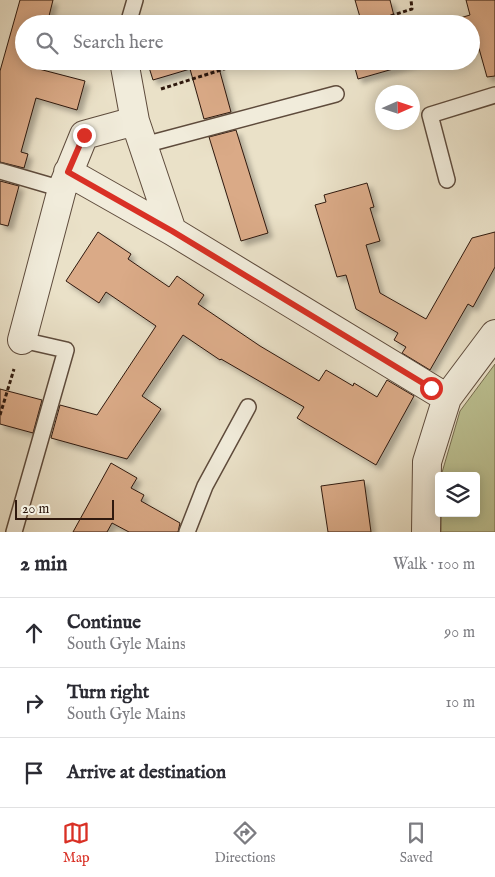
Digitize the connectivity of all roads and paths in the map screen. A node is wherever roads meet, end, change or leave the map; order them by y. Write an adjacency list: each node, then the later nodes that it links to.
1 (135, 0): 3 (lane)
2 (411, 0): 4 (path)
3 (131, 15)
4 (394, 15)
5 (126, 70): 9 (street)
6 (232, 70): 9 (path)
7 (336, 94): 9 (lane)
8 (495, 95): 11 (lane)
9 (137, 121): 12 (street); 13 (street)
10 (0, 171): 12 (lane)
11 (447, 180)
12 (65, 181): 13 (street); 15 (street)
13 (172, 231): 16 (street)
14 (495, 334): 16 (street)
15 (22, 340): 18 (path); 19 (lane)
16 (447, 398): 21 (street)
17 (248, 406): 20 (lane)
18 (0, 415)
19 (14, 532)
20 (187, 532)
21 (426, 532)

